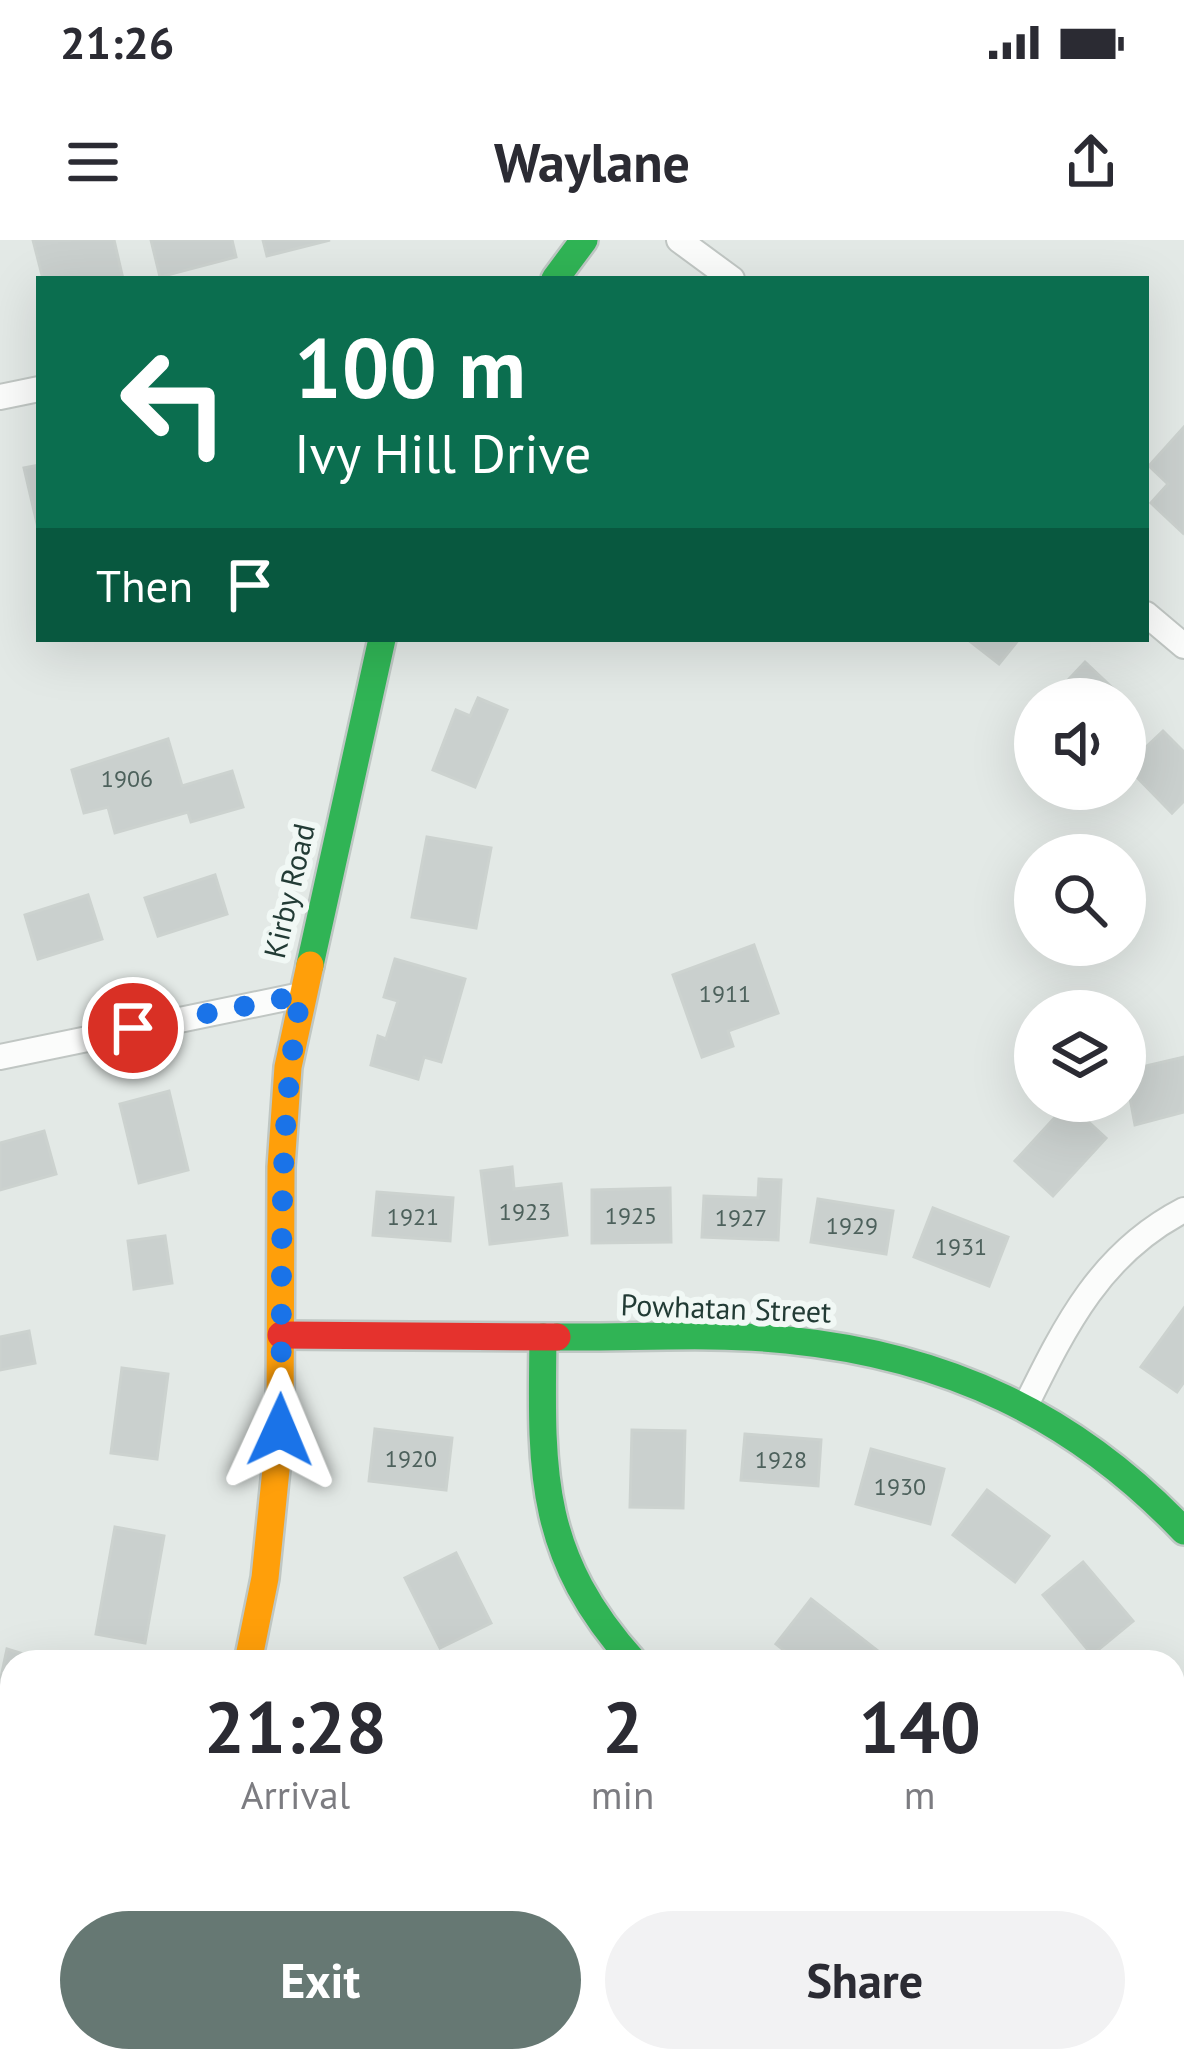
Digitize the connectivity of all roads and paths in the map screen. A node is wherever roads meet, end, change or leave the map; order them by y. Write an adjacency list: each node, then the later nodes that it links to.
1 (584, 240): 3 (street)
2 (679, 240): 4 (street)
3 (557, 276)
4 (729, 276)
5 (36, 390): 6 (street)
6 (0, 397)
7 (1149, 617): 9 (street)
8 (381, 642): 10 (street, Kirby Road)
9 (1184, 646)
10 (301, 995): 11 (street); 13 (street, Kirby Road)
11 (0, 1057)
12 (1184, 1210): 15 (street)
13 (281, 1335): 14 (street, Powhatan Street); 17 (street, Kirby Road)
14 (543, 1337): 15 (street, Powhatan Street); 18 (street)
15 (1026, 1405): 16 (street, Powhatan Street)
16 (1184, 1531)
17 (250, 1650)
18 (622, 1650)

